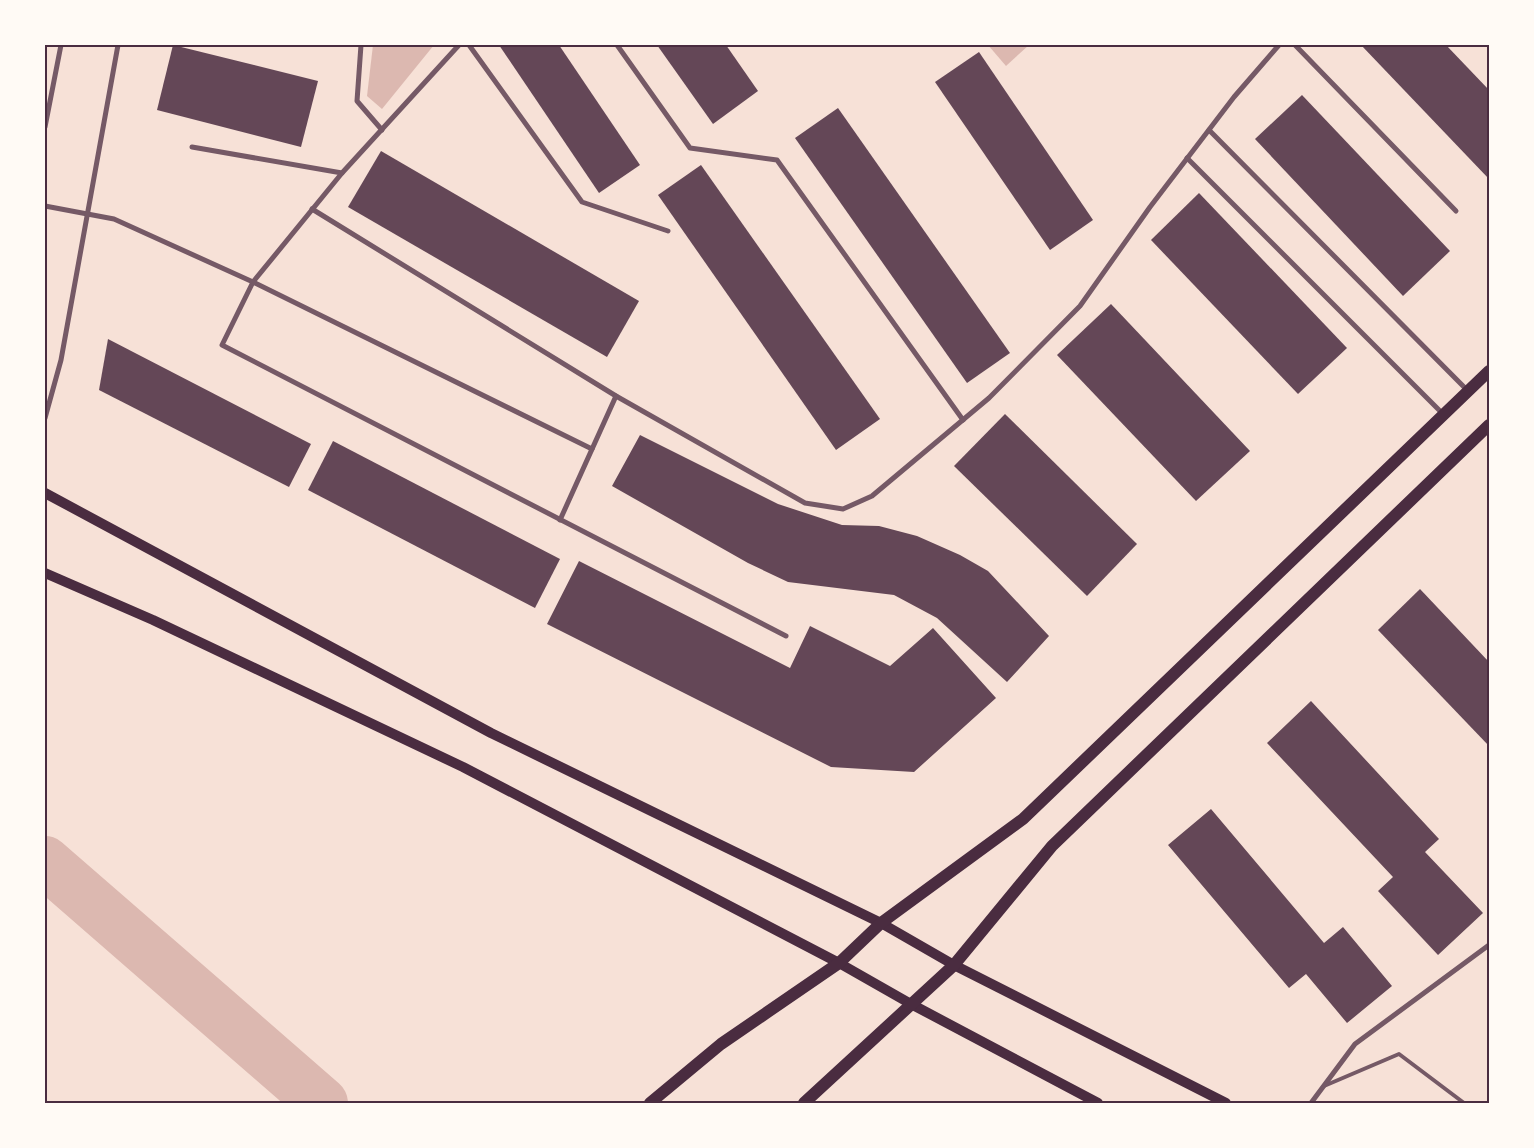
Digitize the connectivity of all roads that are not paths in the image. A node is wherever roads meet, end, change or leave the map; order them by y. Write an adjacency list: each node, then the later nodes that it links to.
1 (61, 45): 9 (street)
2 (118, 45): 18 (street)
3 (361, 45): 10 (street)
4 (459, 45): 10 (street)
5 (469, 45): 19 (street)
6 (617, 45): 26 (street)
7 (1279, 45): 11 (street)
8 (1295, 45): 17 (street)
9 (45, 127)
10 (382, 130): 14 (street)
11 (1209, 130): 13 (street); 22 (street)
12 (192, 148): 14 (street)
13 (1187, 158): 24 (street); 26 (street)
14 (342, 173): 16 (street)
15 (45, 206): 18 (street)
16 (312, 209): 20 (street); 23 (street)
17 (1456, 211)
18 (87, 214): 20 (street); 25 (street)
19 (668, 231)
20 (252, 282): 28 (street); 30 (street)
21 (1489, 371): 22 (main road)
22 (1468, 391): 24 (main road)
23 (616, 396): 26 (street); 28 (street)
24 (1443, 415): 33 (main road)
25 (45, 418)
26 (963, 420)
27 (1489, 425): 36 (main road)
28 (592, 449): 30 (street)
29 (45, 493): 33 (main road)
30 (560, 520): 32 (street)
31 (45, 573): 35 (main road)
32 (786, 636)
33 (881, 923): 35 (main road); 36 (main road)
34 (1489, 945): 38 (street)
35 (839, 963): 37 (main road); 39 (main road)
36 (954, 965): 37 (main road); 42 (main road)
37 (911, 1004): 40 (main road); 41 (main road)
38 (1323, 1087): 43 (street); 44 (lane)
39 (650, 1103)
40 (804, 1103)
41 (1098, 1103)
42 (1226, 1103)
43 (1311, 1103)
44 (1464, 1103)

